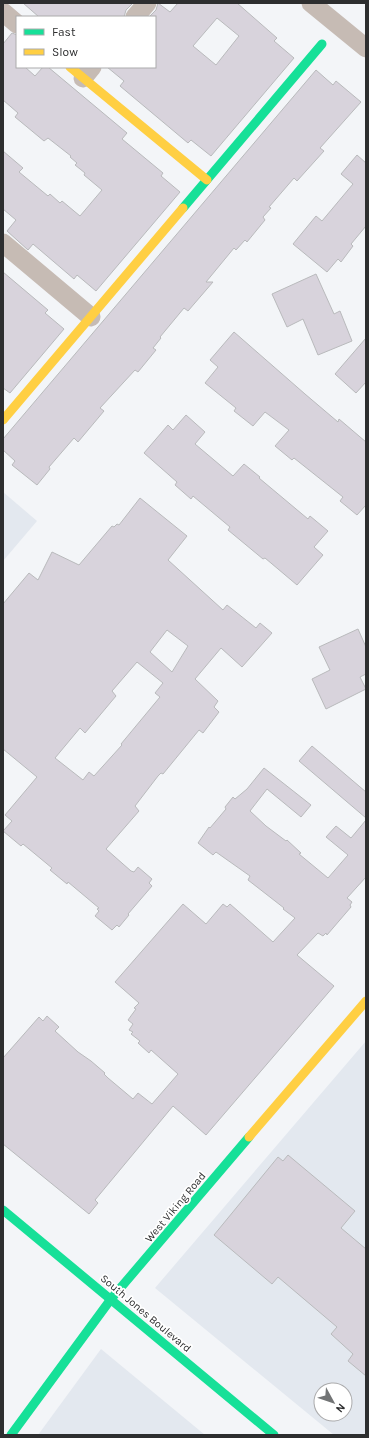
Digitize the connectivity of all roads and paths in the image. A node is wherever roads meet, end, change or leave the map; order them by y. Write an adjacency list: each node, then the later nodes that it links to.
1 (147, 3): 4 (street)
2 (311, 3): 7 (street)
3 (3, 12): 5 (street)
4 (136, 16)
5 (16, 23)
6 (322, 44): 9 (street)
7 (366, 48)
8 (82, 71): 9 (street)
9 (207, 180): 11 (street)
10 (3, 243): 11 (street)
11 (90, 317): 12 (street)
12 (3, 420)
13 (366, 1002): 15 (street, West Viking Road)
14 (3, 1210): 15 (street, South Jones Boulevard)
15 (111, 1299): 16 (street, West Viking Road); 17 (street, South Jones Boulevard)
16 (11, 1435)
17 (274, 1435)

